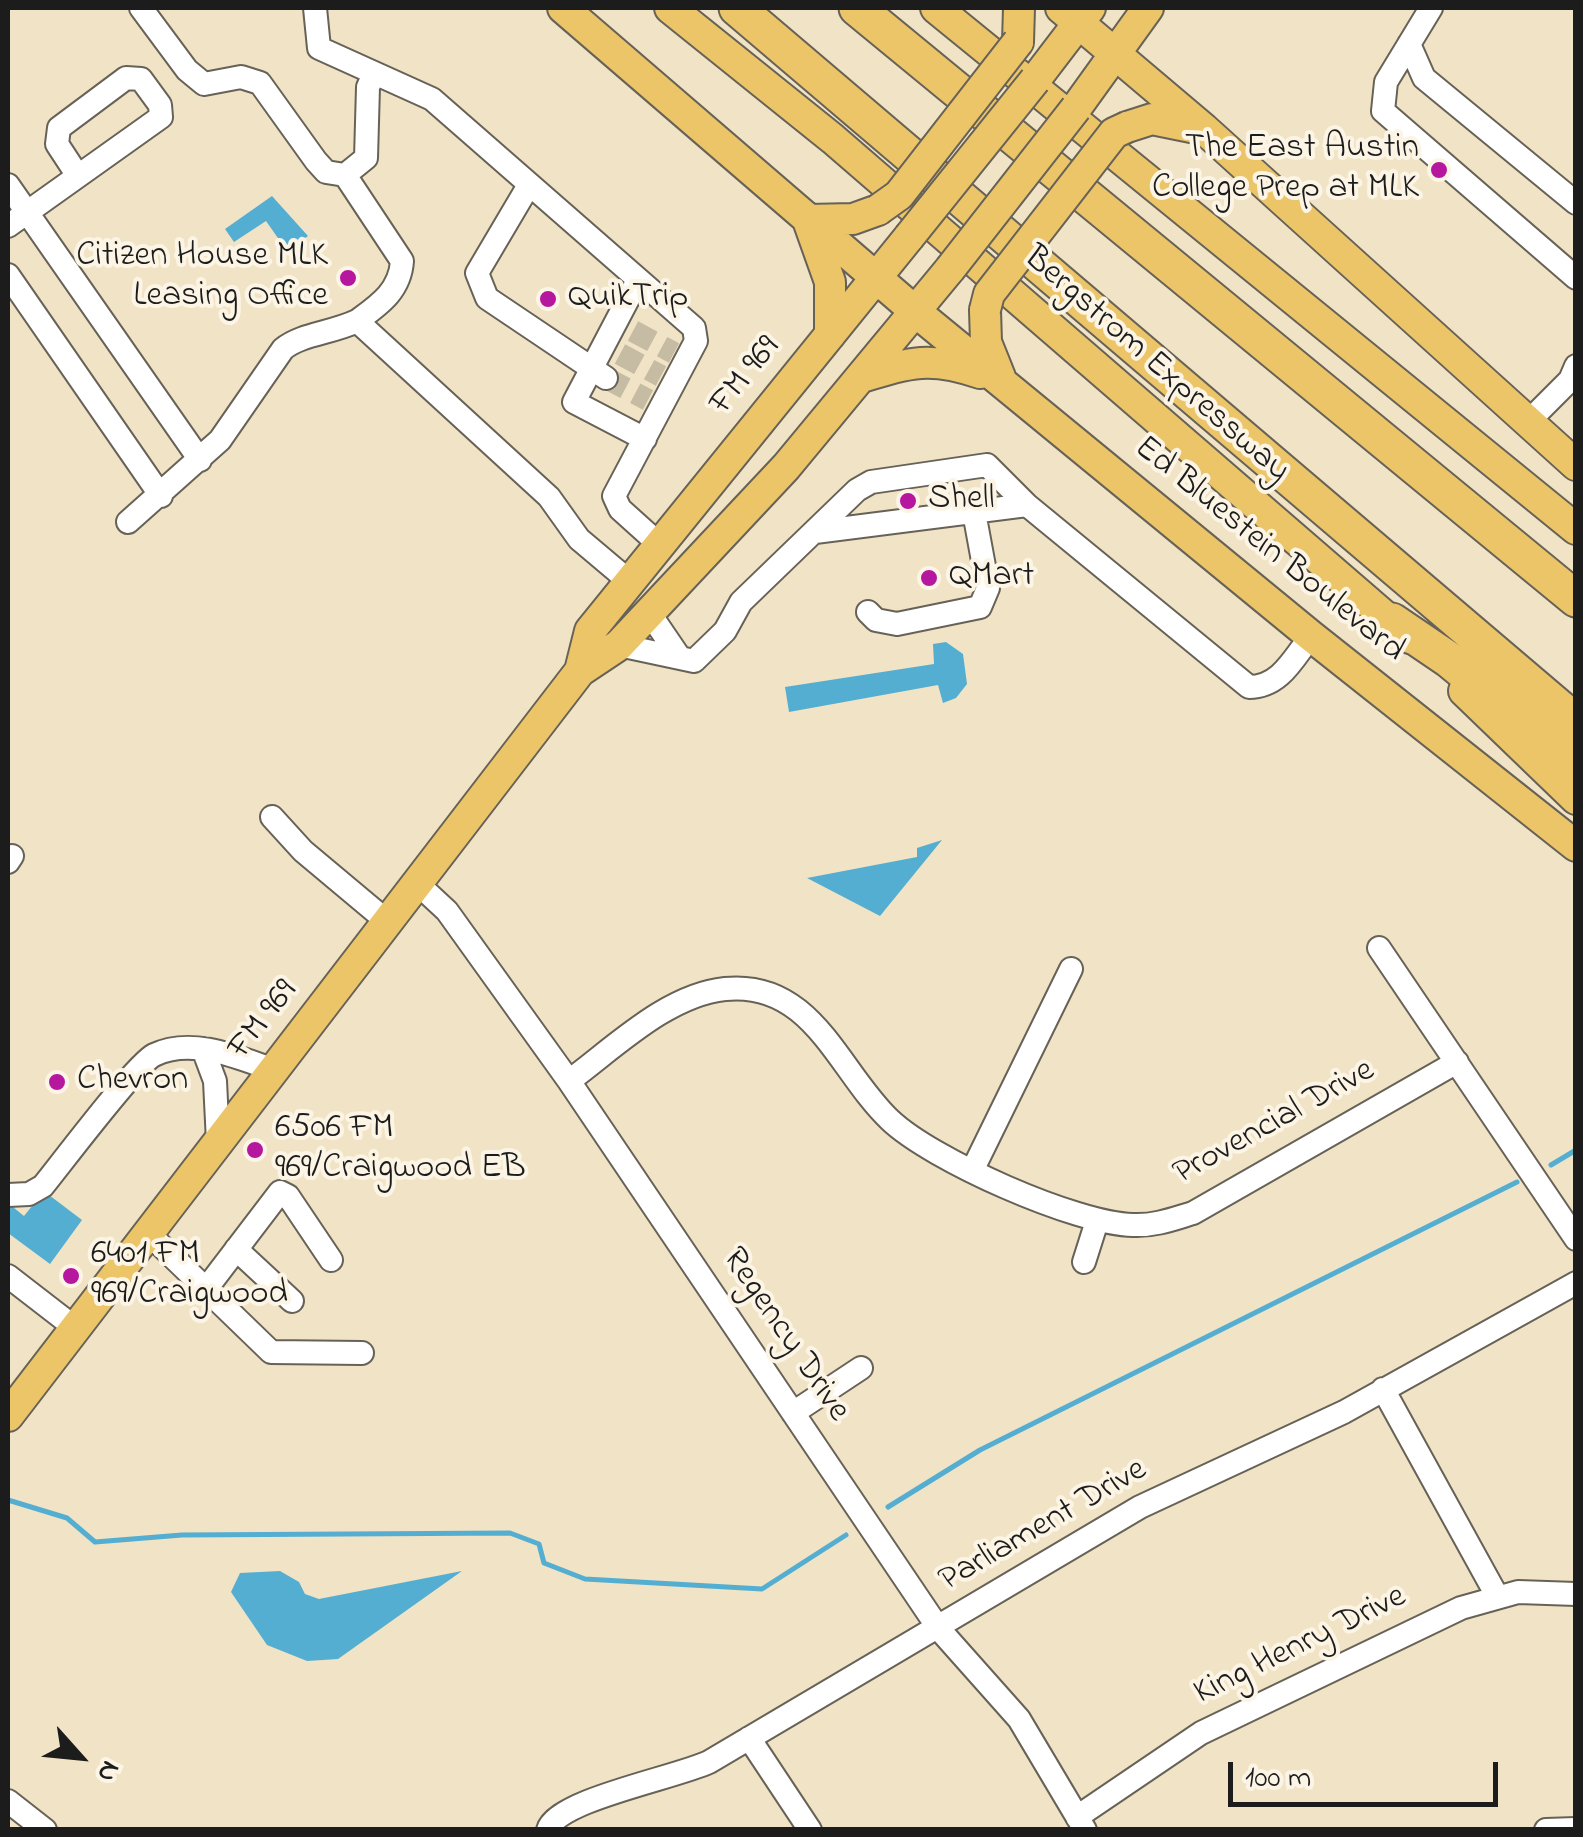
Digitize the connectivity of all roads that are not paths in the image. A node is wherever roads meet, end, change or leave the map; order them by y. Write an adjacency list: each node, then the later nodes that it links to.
1 (142, 8): 17 (street)
2 (316, 8): 14 (street)
3 (563, 8): 22 (main road, Ed Bluestein Boulevard)
4 (670, 8): 51 (main road, Ed Bluestein Boulevard)
5 (736, 8): 56 (highway, Bergstrom Expressway)
6 (857, 8): 36 (highway)
7 (936, 8): 43 (main road)
8 (1019, 8): 22 (main road, bridge)
9 (1148, 8): 13 (main road, FM 969)
10 (1431, 8): 12 (street)
11 (1076, 12): 13 (main road); 24 (main road, FM 969, bridge)
12 (1408, 44): 20 (street); 25 (street)
13 (1117, 54): 15 (main road); 27 (main road, FM 969, bridge)
14 (374, 74): 17 (street); 19 (street)
15 (1204, 130): 33 (main road, bridge); 34 (main road)
16 (78, 176): 16 (street); 21 (street)
17 (345, 176): 28 (street)
18 (8, 185): 21 (street)
19 (529, 185): 26 (street); 31 (street)
20 (1576, 204)
21 (17, 219): 37 (street)
22 (808, 220): 24 (main road, Ed Bluestein Boulevard); 29 (main road)
23 (8, 275): 39 (street)
24 (876, 278): 27 (main road, Ed Bluestein Boulevard); 29 (main road, FM 969 / FM 969)
25 (1576, 278)
26 (638, 280): 31 (street); 35 (street)
27 (916, 312): 32 (main road, FM 969 / FM 969); 33 (main road, Ed Bluestein Boulevard)
28 (357, 321): 37 (street); 47 (street)
29 (830, 335): 45 (main road, FM 969 / FM 969)
30 (1576, 366): 34 (street)
31 (598, 374): 35 (street)
32 (862, 377): 33 (main road); 49 (main road, FM 969 / FM 969)
33 (1000, 380): 52 (main road, Ed Bluestein Boulevard)
34 (1528, 422): 38 (main road)
35 (645, 440): 45 (street)
36 (1394, 447): 46 (highway); 48 (highway)
37 (200, 460): 39 (street)
38 (1576, 465)
39 (161, 496): 42 (street)
40 (1027, 505): 41 (street); 44 (street); 52 (street)
41 (974, 512): 44 (street); 50 (street)
42 (128, 522)
43 (1576, 529)
44 (815, 532): 54 (street)
45 (660, 545): 47 (main road, FM 969 / FM 969); 49 (main road)
46 (1576, 570)
47 (630, 582): 55 (main road, FM 969 / FM 969)
48 (1576, 599)
49 (648, 611): 53 (main road, FM 969 / FM 969); 54 (street)
50 (868, 612)
51 (1392, 621): 57 (highway); 58 (main road, Ed Bluestein Boulevard)
52 (1311, 636): 60 (main road, Ed Bluestein Boulevard)
53 (618, 646): 54 (street); 55 (main road, FM 969 / FM 969)
54 (680, 658)
55 (580, 671): 61 (main road, FM 969 / FM 969)
56 (1576, 722)
57 (1576, 764)
58 (1576, 799)
59 (272, 817): 62 (street)
60 (1576, 846)
61 (418, 885): 62 (main road, FM 969 / FM 969); 68 (street, Regency Drive)
62 (389, 923): 67 (main road, FM 969 / FM 969)
63 (1379, 948): 66 (street)
64 (1071, 969): 70 (street)
65 (203, 1049): 67 (street); 69 (street); 71 (street)
66 (1457, 1062): 72 (street, Provencial Drive); 74 (street)
67 (274, 1070): 69 (main road, FM 969 / FM 969)
68 (569, 1081): 70 (street, Provencial Drive); 86 (street, Regency Drive)
69 (218, 1142): 73 (main road, FM 969 / FM 969)
70 (973, 1170): 72 (street, Provencial Drive)
71 (8, 1195)
72 (1097, 1221): 77 (street)
73 (147, 1232): 80 (street); 82 (main road, FM 969 / FM 969)
74 (1576, 1238)
75 (236, 1250): 76 (street); 80 (street); 81 (street)
76 (332, 1260)
77 (1084, 1262)
78 (1576, 1282): 85 (street, Parliament Drive)
79 (11, 1286): 82 (street)
80 (206, 1289): 83 (street)
81 (292, 1302)
82 (74, 1327): 87 (main road, FM 969 / FM 969)
83 (362, 1353)
84 (861, 1368): 86 (street)
85 (1382, 1389): 89 (street); 90 (street, Parliament Drive)
86 (793, 1413): 90 (street, Regency Drive)
87 (8, 1416)
88 (1576, 1594): 89 (street, King Henry Drive)
89 (1497, 1596): 93 (street, King Henry Drive)
90 (939, 1629): 91 (street, Parliament Drive); 93 (street, Regency Drive)
91 (749, 1738): 94 (street, Parliament Drive); 97 (street)
92 (8, 1801): 96 (street)
93 (1081, 1823)
94 (548, 1826)
95 (1576, 1829): 98 (street)
96 (45, 1830)
97 (810, 1830)
98 (1546, 1830)

